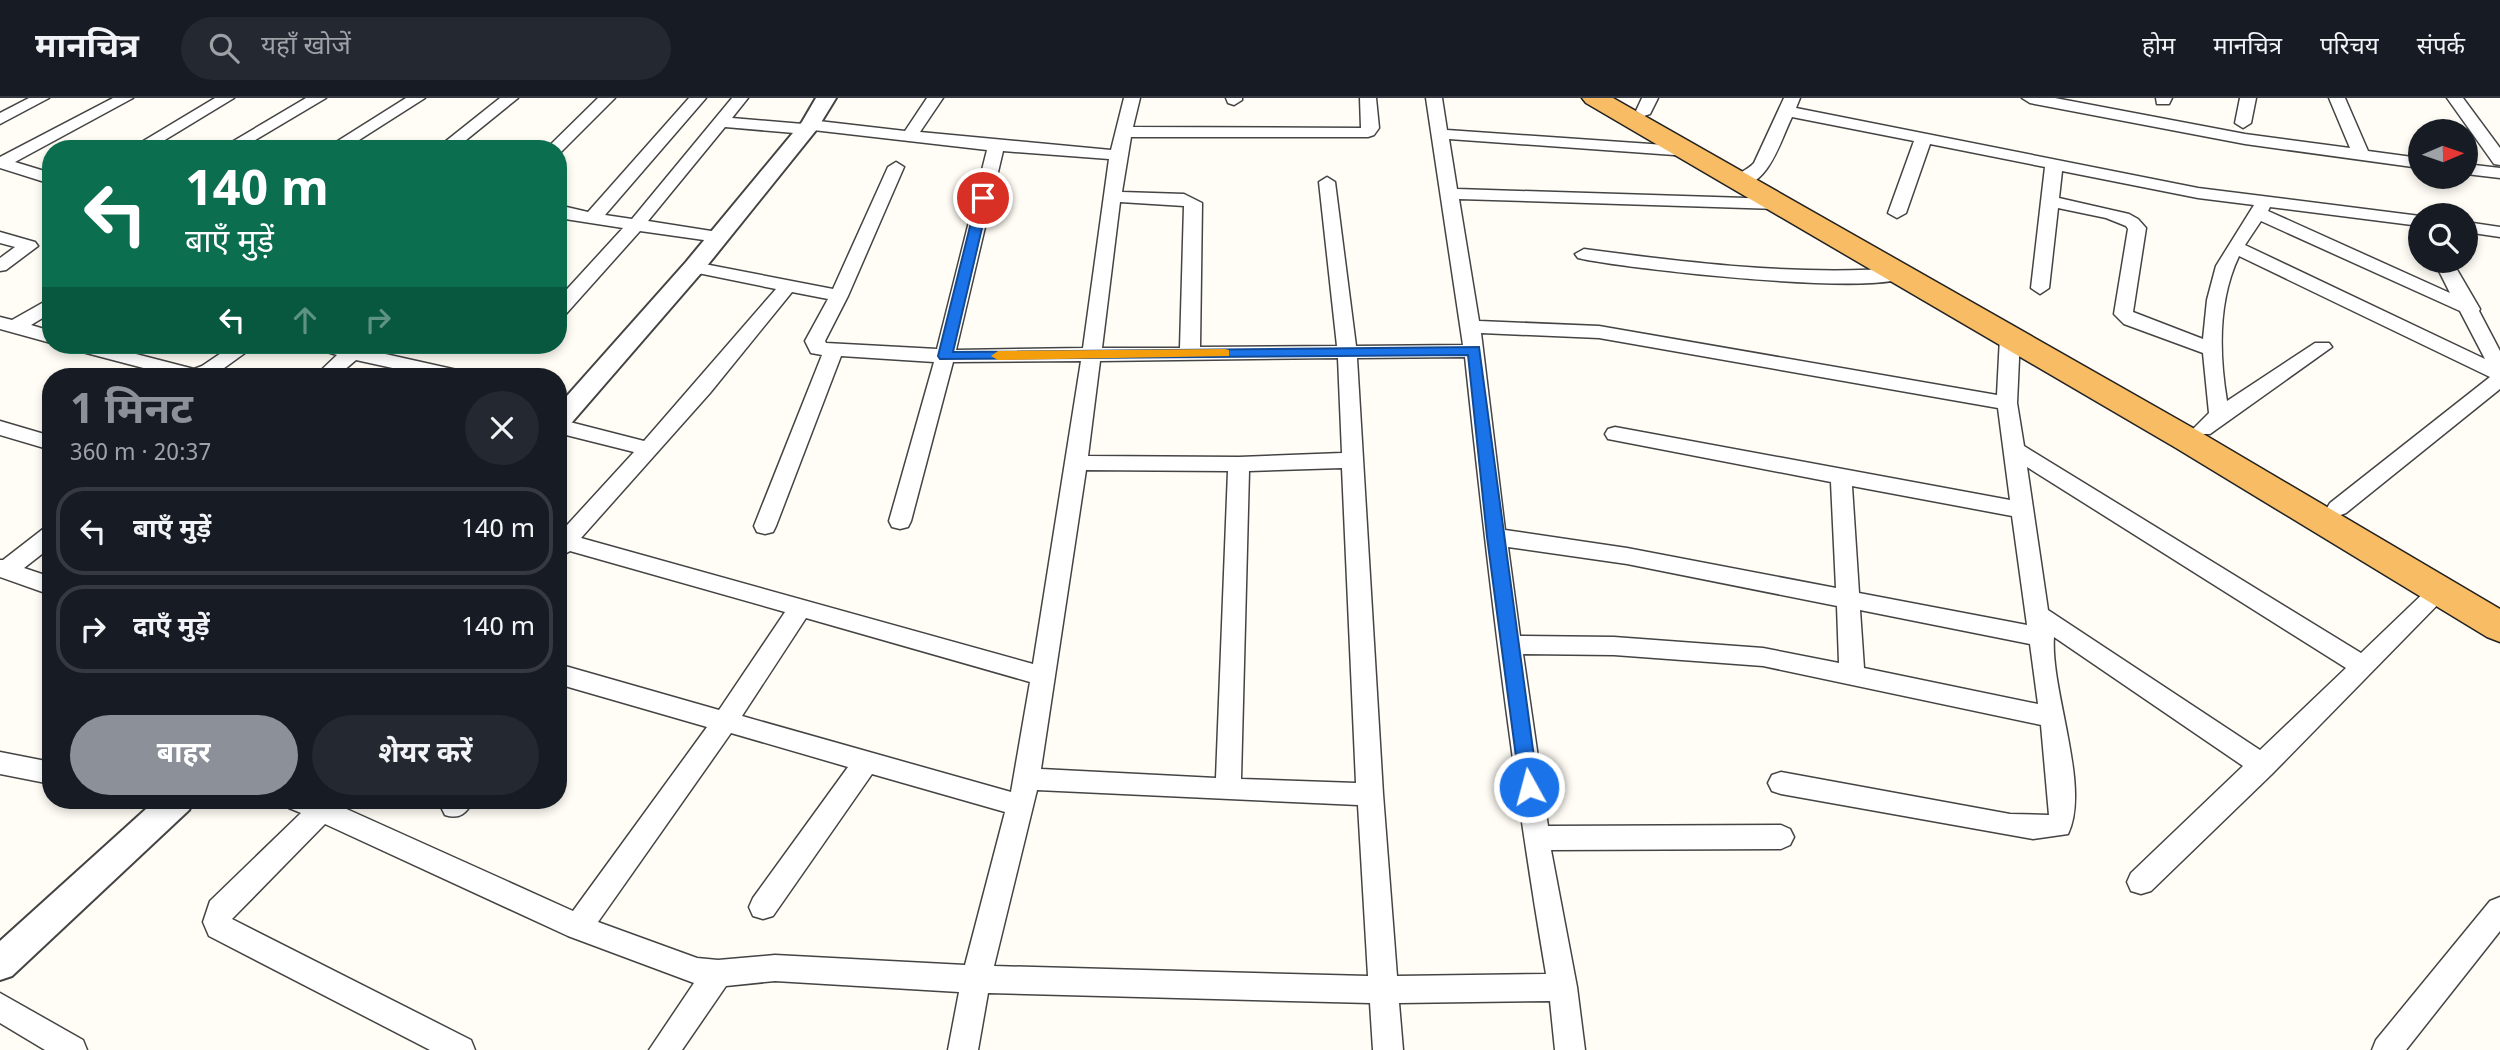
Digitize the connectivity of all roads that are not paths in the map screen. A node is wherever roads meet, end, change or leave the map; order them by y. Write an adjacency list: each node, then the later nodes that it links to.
1 (41, 98): 22 (street)
2 (125, 98): 32 (street)
3 (226, 98): 33 (street)
4 (318, 98): 34 (street)
5 (417, 98): 35 (street)
6 (510, 98): 36 (street)
7 (607, 98): 37 (street)
8 (698, 98): 60 (street)
9 (740, 98): 23 (street)
10 (826, 98): 25 (street)
11 (936, 98): 28 (street)
12 (1132, 98): 26 (street)
13 (1368, 98): 26 (street)
14 (1434, 98): 27 (street)
15 (1595, 98): 40 (highway)
16 (2030, 98): 42 (street)
17 (2248, 98): 24 (street)
18 (2337, 98): 42 (street)
19 (2455, 98): 29 (street)
20 (1638, 102): 51 (highway)
21 (1790, 104): 30 (street); 51 (street)
22 (0, 119)
23 (720, 122): 25 (street); 62 (street)
24 (2243, 122)
25 (808, 127): 28 (street); 66 (street)
26 (1125, 132): 41 (street)
27 (1441, 134): 40 (street); 53 (street)
28 (911, 135): 39 (street)
29 (2483, 136): 31 (street); 43 (street)
30 (1924, 137): 46 (street); 58 (street)
31 (2500, 137)
32 (44, 140)
33 (154, 140)
34 (244, 140)
35 (348, 140)
36 (456, 140)
37 (563, 140)
38 (42, 141): 45 (street)
39 (996, 145): 41 (street); 93 (street)
40 (1688, 151): 51 (highway)
41 (1118, 155): 54 (street)
42 (2361, 155): 44 (street)
43 (2500, 160)
44 (2408, 161)
45 (0, 163): 50 (street)
46 (2054, 164): 55 (street); 57 (street)
47 (896, 167): 75 (street)
48 (2478, 170): 49 (street)
49 (2500, 173)
50 (42, 177)
51 (1747, 178): 56 (highway); 101 (highway)
52 (1327, 182): 87 (street)
53 (1450, 194): 56 (street); 80 (street)
54 (1113, 197): 91 (street); 92 (street)
55 (2052, 202): 74 (street); 84 (street)
56 (1778, 204): 72 (highway)
57 (2262, 208): 61 (street); 67 (street); 78 (street)
58 (1897, 213)
59 (567, 215): 60 (street)
60 (592, 219): 62 (street)
61 (2408, 220)
62 (636, 225): 66 (street); 76 (street)
63 (2478, 229): 64 (street)
64 (2500, 232)
65 (0, 237): 69 (street)
66 (718, 237): 70 (street)
67 (2236, 248): 84 (street); 98 (street)
68 (1584, 254): 72 (street)
69 (0, 266)
70 (694, 268): 73 (street); 99 (street)
71 (2450, 273): 78 (street)
72 (1902, 274): 82 (highway)
73 (787, 287): 75 (street); 106 (street)
74 (2040, 288)
75 (839, 296): 85 (street)
76 (567, 301)
77 (42, 308): 79 (street)
78 (2470, 309): 98 (street)
79 (7, 325): 81 (street)
80 (1471, 327): 86 (street); 100 (street)
81 (42, 335)
82 (2010, 337): 100 (street); 122 (highway)
83 (2322, 347): 101 (street)
84 (2212, 349): 101 (street)
85 (833, 351): 93 (street); 115 (street)
86 (1474, 351): 87 (street); 116 (street)
87 (1347, 352): 91 (street); 108 (street)
88 (113, 354): 94 (street)
89 (233, 354): 95 (street)
90 (352, 354): 96 (street); 97 (street)
91 (1190, 354): 92 (street)
92 (1093, 355): 93 (street); 109 (street)
93 (945, 356): 114 (street)
94 (167, 368)
95 (213, 368)
96 (335, 368)
97 (419, 368)
98 (2500, 374): 112 (street)
99 (567, 400)
100 (2007, 403): 107 (street)
101 (2211, 422): 112 (highway)
102 (567, 426): 106 (street)
103 (0, 428): 105 (street)
104 (1615, 434): 111 (street)
105 (42, 440)
106 (649, 449): 117 (street)
107 (2013, 449): 113 (street); 129 (street)
108 (1353, 460): 110 (street); 142 (street)
109 (1077, 463): 110 (street); 131 (street)
110 (1239, 464): 141 (street)
111 (1841, 476): 113 (street); 123 (street)
112 (2338, 508): 124 (highway)
113 (2021, 510): 126 (street)
114 (900, 521)
115 (765, 526)
116 (1495, 537): 123 (street); 128 (street)
117 (567, 540)
118 (42, 541): 120 (street)
119 (567, 547): 125 (street)
120 (3, 569): 121 (street)
121 (42, 583)
122 (2441, 590): 127 (highway); 129 (street)
123 (1848, 600): 126 (street); 130 (street)
124 (2500, 603)
125 (800, 608): 131 (street); 134 (street)
126 (2039, 625): 133 (street); 137 (street)
127 (2500, 626)
128 (1509, 645): 130 (street); 148 (street)
129 (2361, 665): 137 (street)
130 (1852, 674): 133 (street)
131 (1042, 676): 139 (street)
132 (567, 682): 134 (street)
133 (2052, 717): 140 (street)
134 (724, 723): 136 (street); 152 (street)
135 (0, 763): 138 (street)
136 (865, 763): 143 (street); 150 (street)
137 (2263, 766): 149 (street)
138 (42, 772)
139 (1027, 779): 141 (street); 143 (street)
140 (1781, 783)
141 (1227, 790): 142 (street)
142 (1370, 794): 157 (street)
143 (1022, 806): 155 (street)
144 (168, 809): 153 (street)
145 (307, 809): 160 (street)
146 (319, 809): 152 (street)
147 (1781, 837): 148 (street)
148 (1536, 838): 156 (street)
149 (2141, 882)
150 (763, 906)
151 (2500, 910): 165 (street)
152 (578, 926): 154 (street)
153 (0, 964)
154 (718, 973): 155 (street); 161 (street)
155 (976, 979): 157 (street); 162 (street)
156 (1563, 987): 157 (street); 164 (street)
157 (1385, 990): 163 (street)
158 (0, 1007): 159 (street)
159 (72, 1050)
160 (460, 1050)
161 (664, 1050)
162 (963, 1050)
163 (1388, 1050)
164 (1570, 1050)
165 (2387, 1050)

